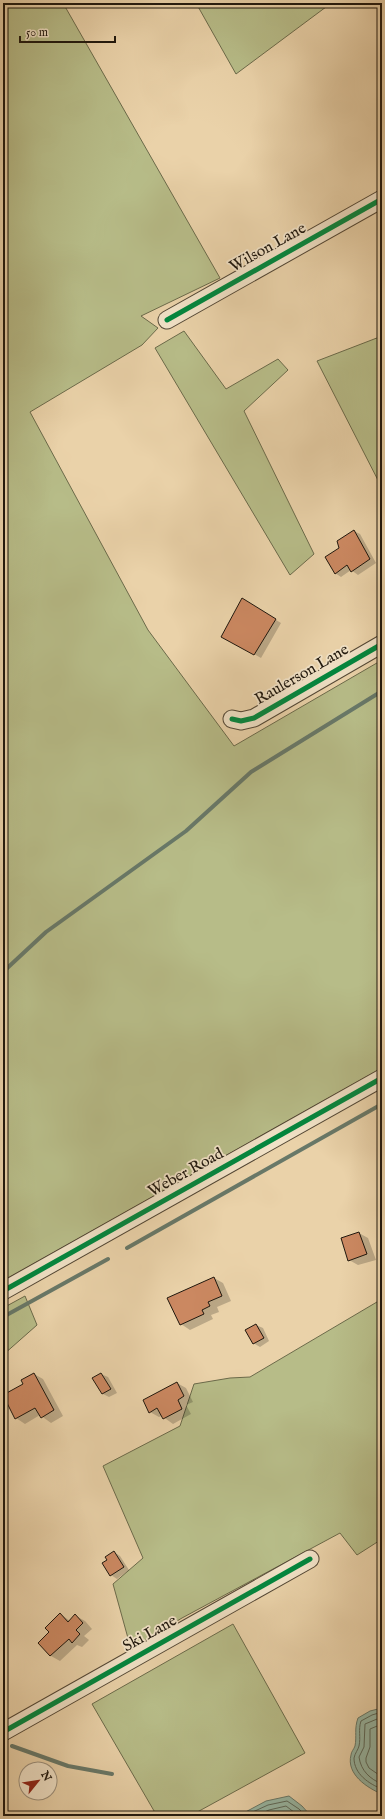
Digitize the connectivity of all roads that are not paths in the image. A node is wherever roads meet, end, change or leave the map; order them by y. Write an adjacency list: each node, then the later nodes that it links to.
1 (382, 199): 2 (street, Wilson Lane)
2 (167, 320)
3 (382, 644): 4 (street, Raulerson Lane)
4 (232, 719)
5 (382, 1078): 6 (street, Weber Road)
6 (3, 1291)
7 (310, 1559): 8 (street, Ski Lane)
8 (3, 1732)

